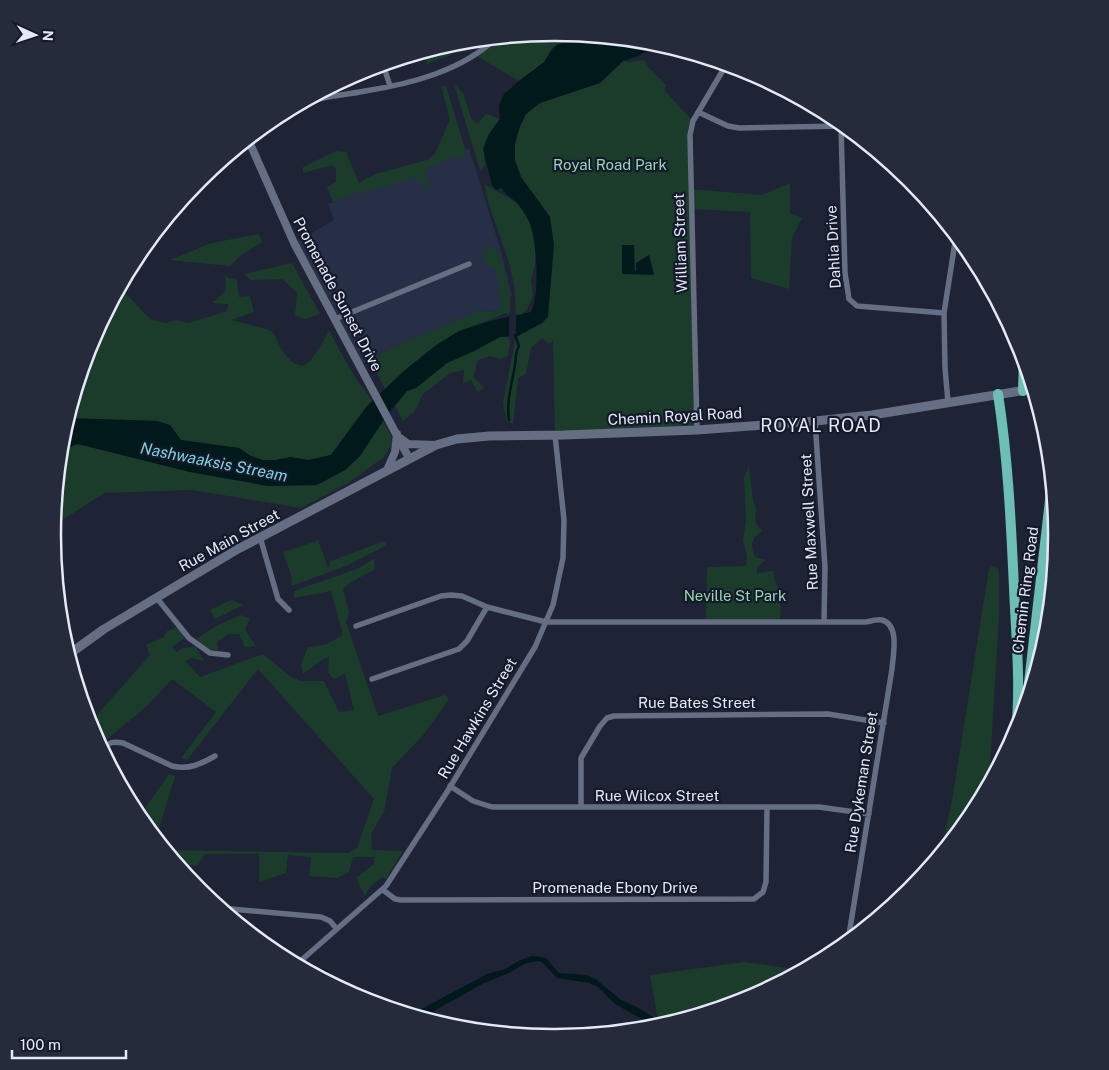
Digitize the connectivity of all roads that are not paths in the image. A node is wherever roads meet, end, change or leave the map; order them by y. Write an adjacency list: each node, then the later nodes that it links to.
1 (487, 46): 4 (street)
2 (385, 71): 4 (street)
3 (722, 71): 6 (street, William Street)
4 (390, 86): 5 (street)
5 (327, 97)
6 (698, 112): 7 (street); 18 (street, William Street)
7 (832, 126)
8 (842, 134): 12 (street, Dahlia Drive)
9 (251, 146): 13 (street, Promenade Sunset Drive)
10 (954, 246): 12 (street)
11 (469, 264): 13 (street)
12 (944, 313): 16 (street)
13 (334, 319): 19 (street, Promenade Sunset Drive)
14 (1026, 390): 15 (main road, Chemin Royal Road)
15 (998, 394): 16 (main road, Chemin Royal Road); 36 (highway)
16 (948, 402): 17 (main road, Chemin Royal Road)
17 (815, 421): 18 (main road, Chemin Royal Road); 30 (street, Rue Maxwell Street)
18 (698, 430): 20 (main road, Chemin Royal Road)
19 (397, 434): 21 (street); 22 (street, Promenade Sunset Drive); 23 (street)
20 (555, 435): 21 (main road, Chemin Royal Road); 29 (street, Rue Hawkins Street)
21 (436, 444): 22 (main road, Chemin Royal Road)
22 (409, 458): 23 (main road, Rue Main Street)
23 (387, 470): 25 (main road, Rue Main Street)
24 (1048, 521): 34 (highway, Chemin Ring Road)
25 (260, 537): 26 (main road, Rue Main Street); 28 (street)
26 (156, 597): 32 (main road, Rue Main Street); 33 (street)
27 (487, 607): 29 (street); 31 (street); 35 (street)
28 (289, 610)
29 (546, 622): 30 (street); 40 (street, Rue Hawkins Street)
30 (824, 622): 37 (street, Rue Dykeman Street)
31 (356, 626)
32 (75, 650)
33 (228, 655)
34 (1031, 661)
35 (372, 678)
36 (1017, 708)
37 (884, 723): 41 (street, Rue Bates Street); 43 (street, Rue Dykeman Street)
38 (108, 744): 39 (street)
39 (215, 756)
40 (450, 786): 41 (street, Rue Wilcox Street); 44 (street, Rue Hawkins Street)
41 (581, 807): 42 (street, Rue Wilcox Street)
42 (767, 807): 43 (street, Rue Wilcox Street); 44 (street, Promenade Ebony Drive)
43 (869, 814): 47 (street, Rue Dykeman Street)
44 (383, 890): 46 (street, Rue Hawkins Street)
45 (233, 909): 46 (street)
46 (336, 928): 48 (street, Rue Hawkins Street)
47 (850, 931)
48 (302, 959)

